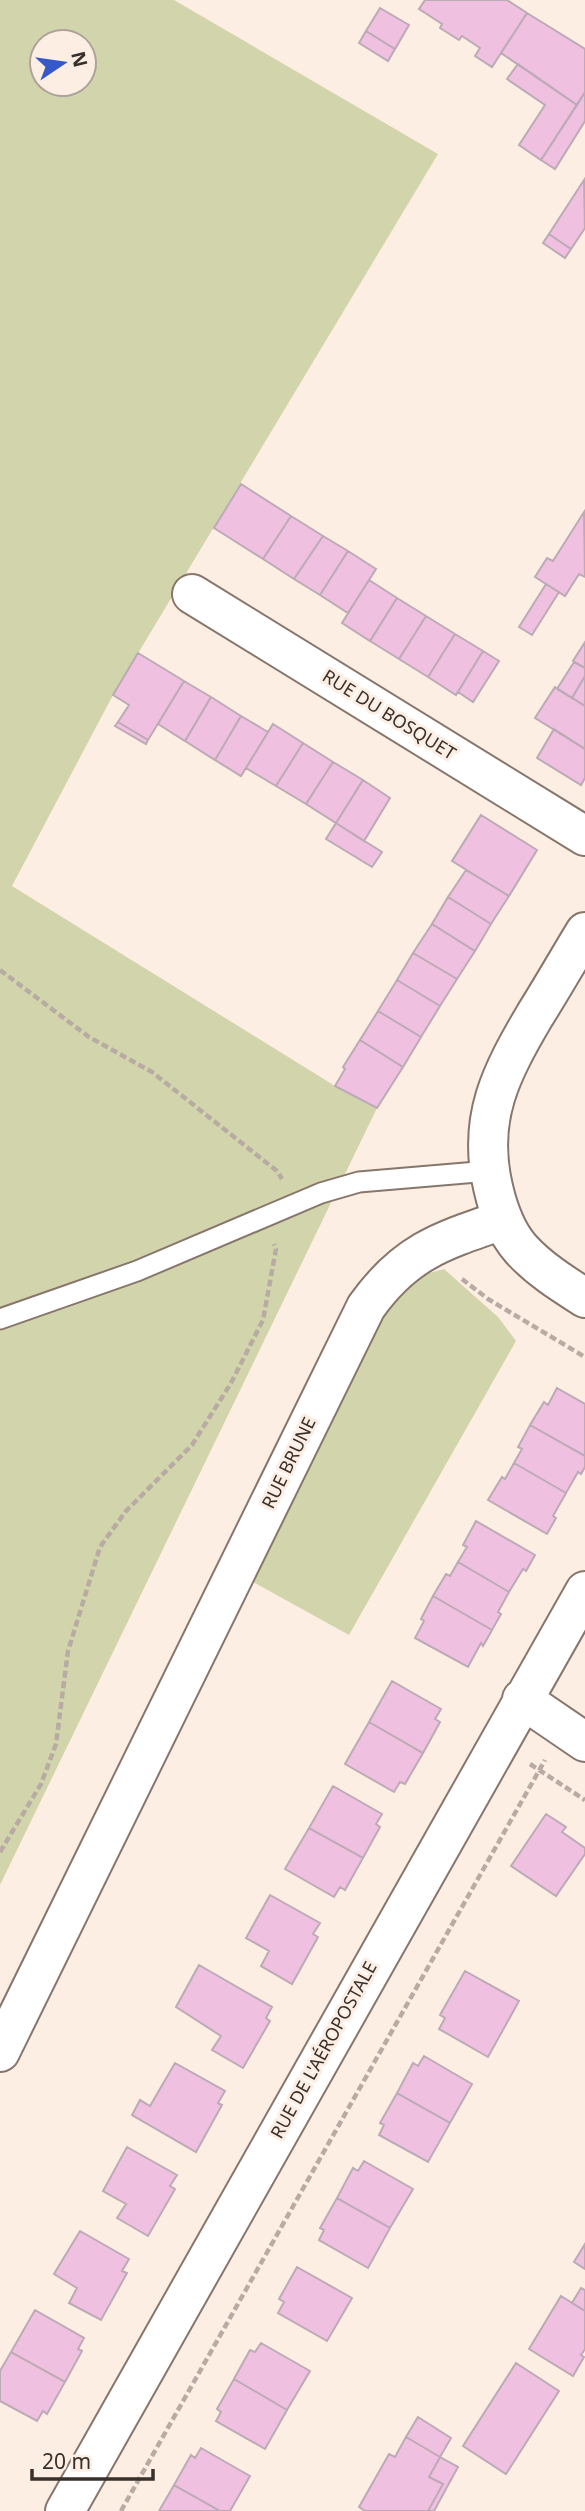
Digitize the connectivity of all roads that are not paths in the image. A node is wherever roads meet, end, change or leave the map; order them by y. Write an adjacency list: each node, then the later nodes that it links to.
1 (192, 594): 2 (street, RUE DU BOSQUET)
2 (585, 836)
3 (585, 932): 4 (street)
4 (489, 1171): 5 (street); 7 (lane)
5 (503, 1220): 6 (street); 11 (street, RUE BRUNE)
6 (585, 1298)
7 (0, 1319)
8 (585, 1591): 9 (street, RUE DE L'AÉROPOSTALE)
9 (522, 1699): 10 (street); 12 (street, RUE DE L'AÉROPOSTALE)
10 (574, 1735)
11 (0, 2052)
12 (65, 2511)

